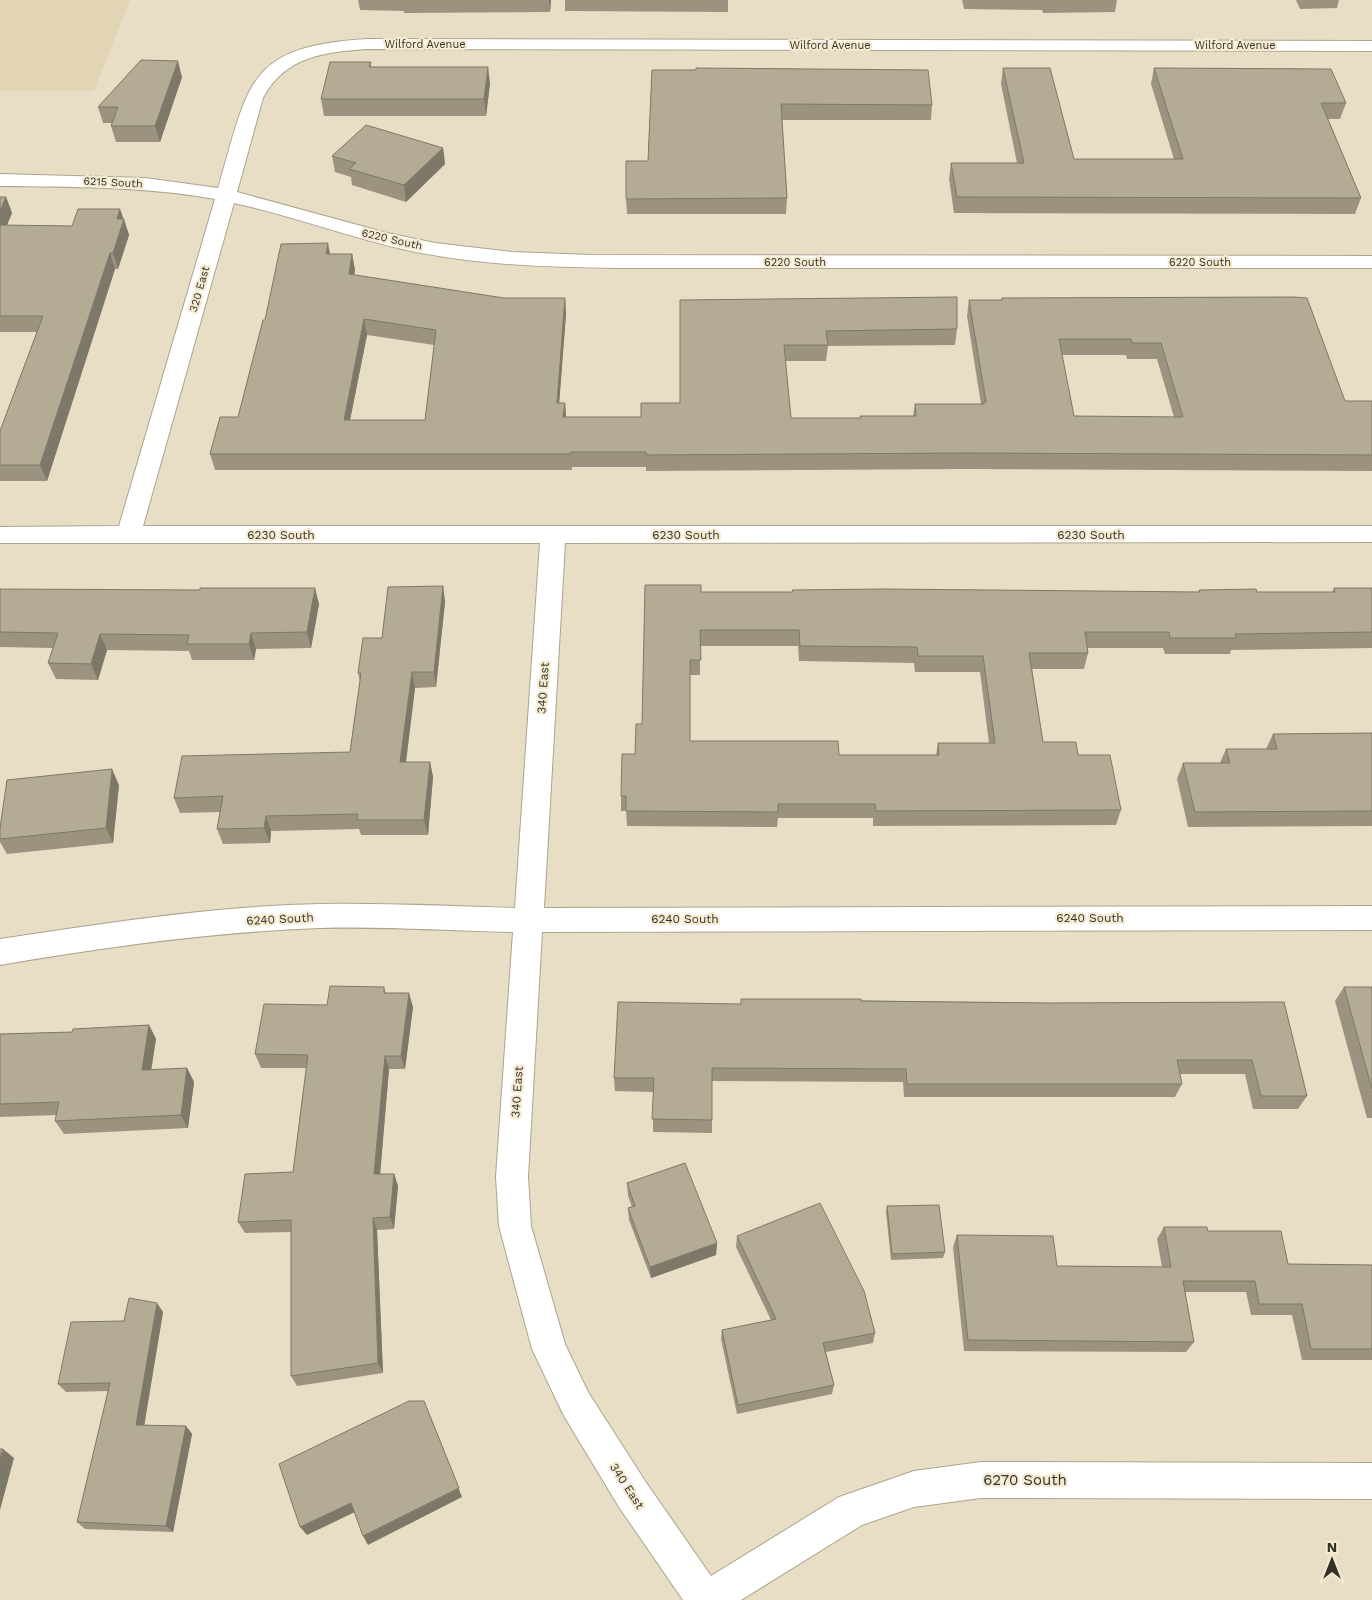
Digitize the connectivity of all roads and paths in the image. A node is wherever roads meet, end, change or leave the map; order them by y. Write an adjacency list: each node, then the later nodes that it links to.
1 (1372, 46): 2 (street, Wilford Avenue)
2 (291, 59): 4 (street, 320 East)
3 (0, 180): 4 (street, 6215 South)
4 (226, 196): 5 (street, 6220 South); 6 (street, 320 East)
5 (1372, 262)
6 (129, 534): 8 (street, 6230 South); 9 (street, 6230 South)
7 (1372, 534): 9 (street, 6230 South)
8 (0, 535)
9 (553, 535): 11 (street, 340 East)
10 (1372, 918): 11 (street, 6240 South)
11 (527, 920): 12 (street, 6240 South); 14 (street, 340 East)
12 (0, 952)
13 (1372, 1480): 14 (street, 6270 South)
14 (706, 1600)

